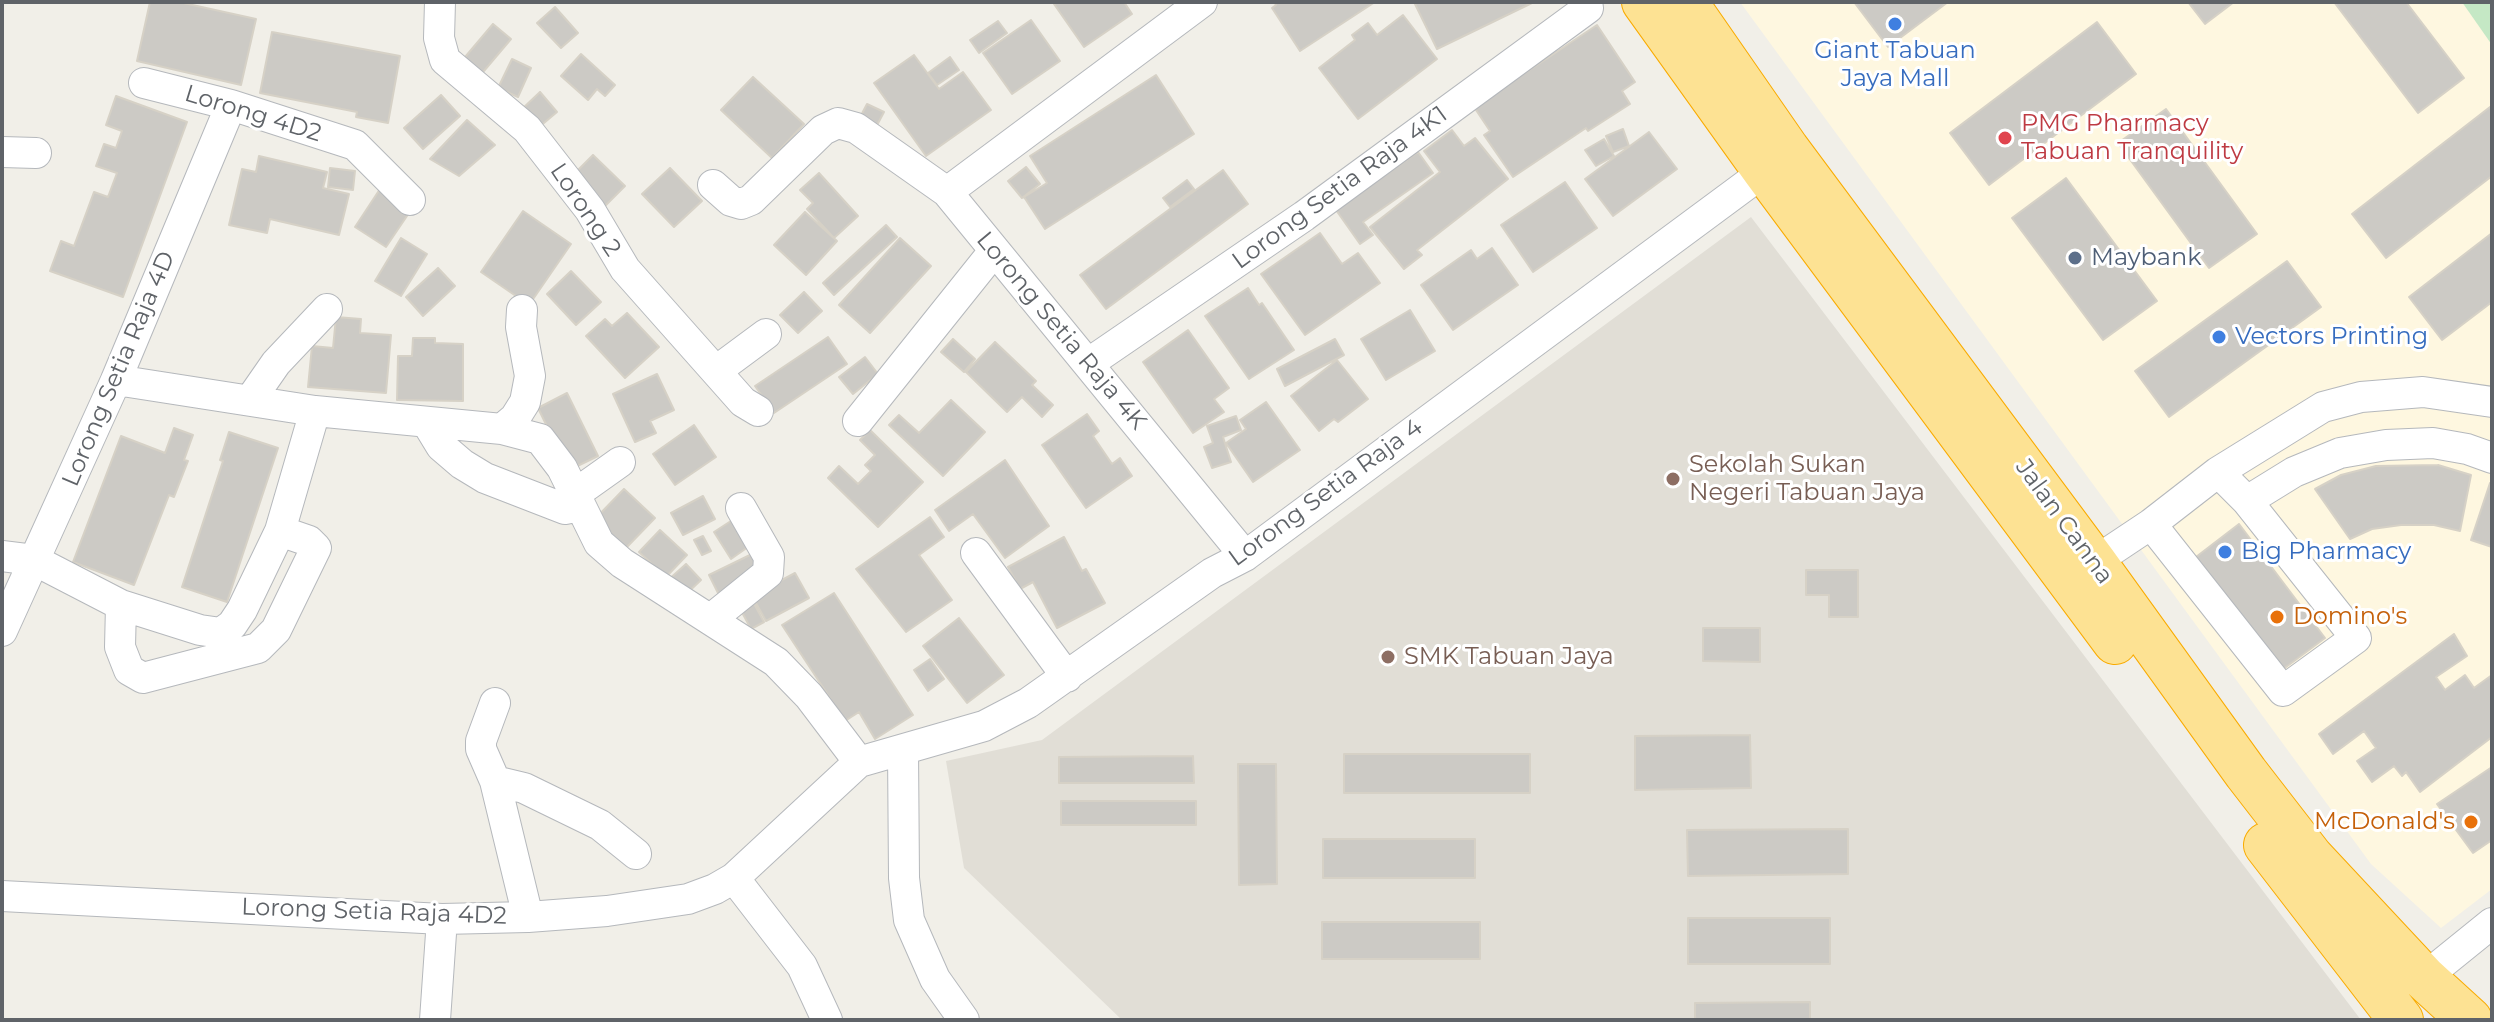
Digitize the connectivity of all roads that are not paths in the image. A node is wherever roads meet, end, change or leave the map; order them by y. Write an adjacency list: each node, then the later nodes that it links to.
1 (440, 2): 19 (street, Lorong 2)
2 (1202, 2): 12 (street)
3 (1644, 2): 10 (highway, Jalan Canna)
4 (1685, 2): 40 (highway, Jalan Canna)
5 (1588, 8): 18 (street, Lorong Setia Raja 4K1)
6 (144, 83): 7 (street, Lorong 4D2)
7 (231, 105): 13 (street, Lorong 4D2); 20 (street, Lorong Setia Raja 4D)
8 (2, 152): 9 (street)
9 (36, 153)
10 (1765, 171): 38 (street, Lorong Setia Raja 4); 59 (highway, Jalan Canna)
11 (713, 185): 12 (street, Lorong Setia Raja 4K)
12 (947, 192): 14 (street, Lorong Setia Raja 4K)
13 (410, 200)
14 (994, 251): 18 (street, Lorong Setia Raja 4K); 25 (street)
15 (327, 309): 21 (street)
16 (522, 310): 27 (street)
17 (766, 334): 19 (street)
18 (1089, 363): 38 (street, Lorong Setia Raja 4K)
19 (716, 371): 24 (street, Lorong 2)
20 (116, 380): 21 (street); 39 (street, Lorong Setia Raja 4D)
21 (251, 399): 23 (street)
22 (2492, 402): 30 (street)
23 (315, 411): 26 (street); 35 (street)
24 (758, 411)
25 (858, 421)
26 (427, 423): 27 (street); 31 (street)
27 (502, 429): 31 (street)
28 (2492, 458): 32 (street)
29 (620, 462): 31 (street)
30 (2218, 472): 32 (street); 34 (street)
31 (578, 500): 42 (street)
32 (2247, 501): 34 (street)
33 (741, 508): 42 (street)
34 (2151, 524): 40 (street)
35 (280, 531): 41 (street); 41 (street)
36 (976, 553): 44 (street)
37 (2, 556): 39 (street)
38 (1245, 556): 44 (street, Lorong Setia Raja 4)
39 (34, 560): 41 (street); 43 (street, Lorong Setia Raja 4D)
40 (2094, 562): 55 (highway, Jalan Canna)
41 (121, 605)
42 (711, 619): 47 (street)
43 (2, 631)
44 (1067, 677): 46 (street, Lorong Setia Raja 4)
45 (495, 703): 48 (street)
46 (903, 750): 47 (street, Lorong Setia Raja 4); 58 (street)
47 (859, 762): 50 (street, Lorong Setia Raja 4D2)
48 (495, 781): 49 (street); 52 (street)
49 (636, 854)
50 (734, 878): 52 (street, Lorong Setia Raja 4D2); 57 (street)
51 (2, 896): 53 (street, Lorong Setia Raja 4D2)
52 (528, 917): 53 (street, Lorong Setia Raja 4D2)
53 (442, 919): 56 (street)
54 (2492, 923): 55 (street)
55 (2424, 978): 60 (highway, Jalan Canna)
56 (435, 1020)
57 (827, 1020)
58 (964, 1020)
59 (2401, 1020)
60 (2470, 1020)

